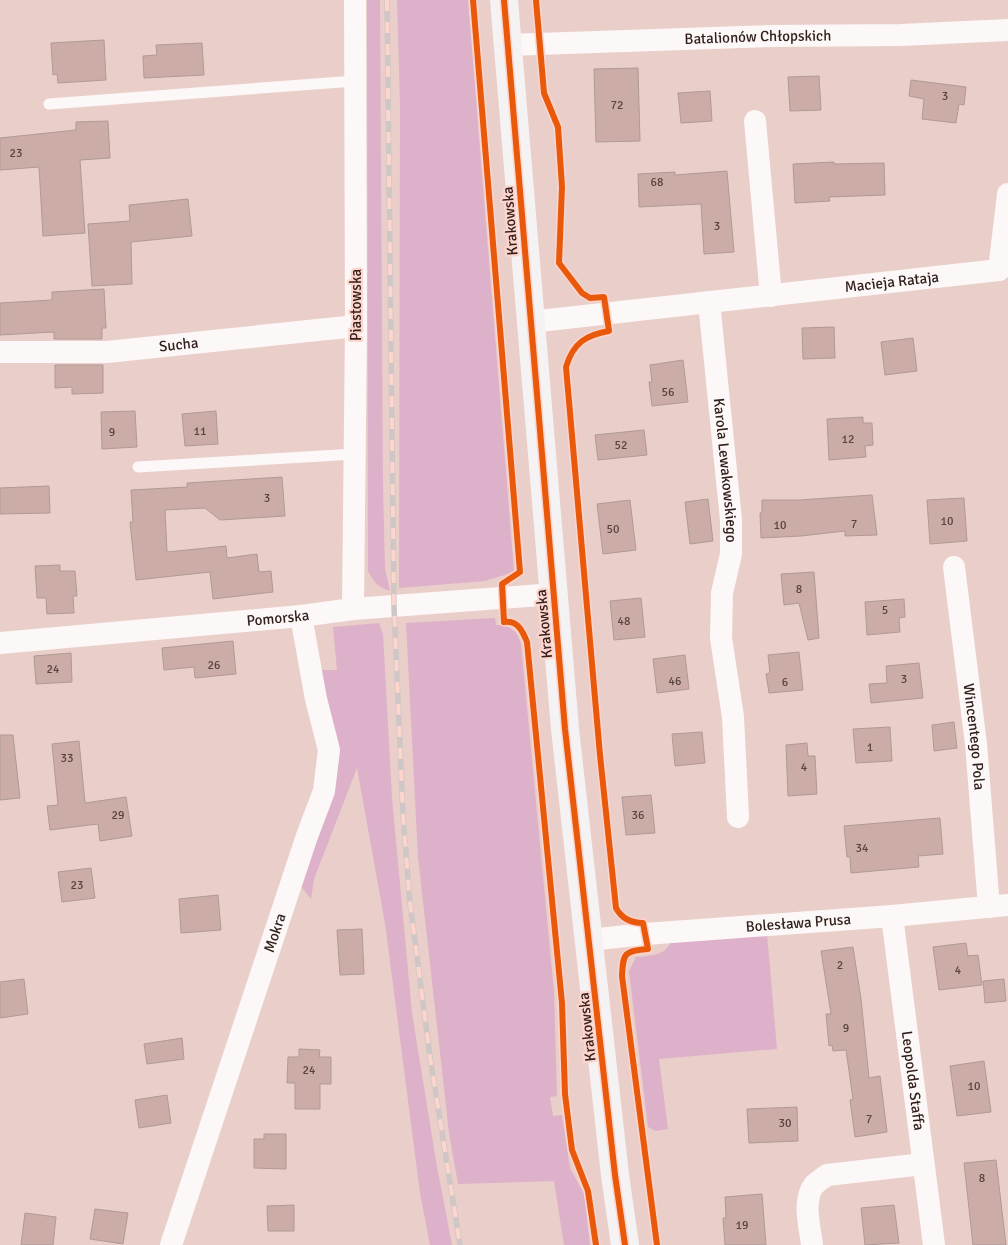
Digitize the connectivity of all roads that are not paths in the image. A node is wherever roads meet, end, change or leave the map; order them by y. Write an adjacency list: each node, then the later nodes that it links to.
1 (355, 0): 5 (street, Piastowska)
2 (504, 0): 4 (main road, Krakowska)
3 (1008, 30): 4 (street, Batalionów Chłopskich)
4 (508, 45): 12 (main road, Krakowska)
5 (355, 81): 6 (lane); 13 (street, Piastowska)
6 (48, 104)
7 (755, 122): 10 (street)
8 (1008, 194): 9 (street)
9 (1004, 274): 10 (street, Macieja Rataja)
10 (771, 296): 11 (street, Macieja Rataja)
11 (709, 302): 12 (street, Macieja Rataja); 22 (street, Karola Lewakowskiego)
12 (530, 322): 18 (main road, Krakowska)
13 (356, 326): 14 (street, Sucha); 15 (street, Piastowska)
14 (0, 352)
15 (355, 454): 16 (lane); 19 (street, Piastowska)
16 (138, 467)
17 (954, 567): 23 (street, Wincentego Pola)
18 (554, 594): 19 (street, Pomorska); 25 (main road, Krakowska)
19 (353, 609): 20 (street, Pomorska)
20 (301, 616): 21 (street, Pomorska); 27 (street, Mokra)
21 (0, 643)
22 (738, 817)
23 (998, 906): 24 (street, Bolesława Prusa)
24 (892, 916): 25 (street, Bolesława Prusa); 26 (street, Leopolda Staffa)
25 (589, 940): 28 (main road, Krakowska)
26 (923, 1164): 29 (street); 30 (street, Leopolda Staffa)
27 (171, 1245)
28 (625, 1245)
29 (812, 1245)
30 (934, 1245)

